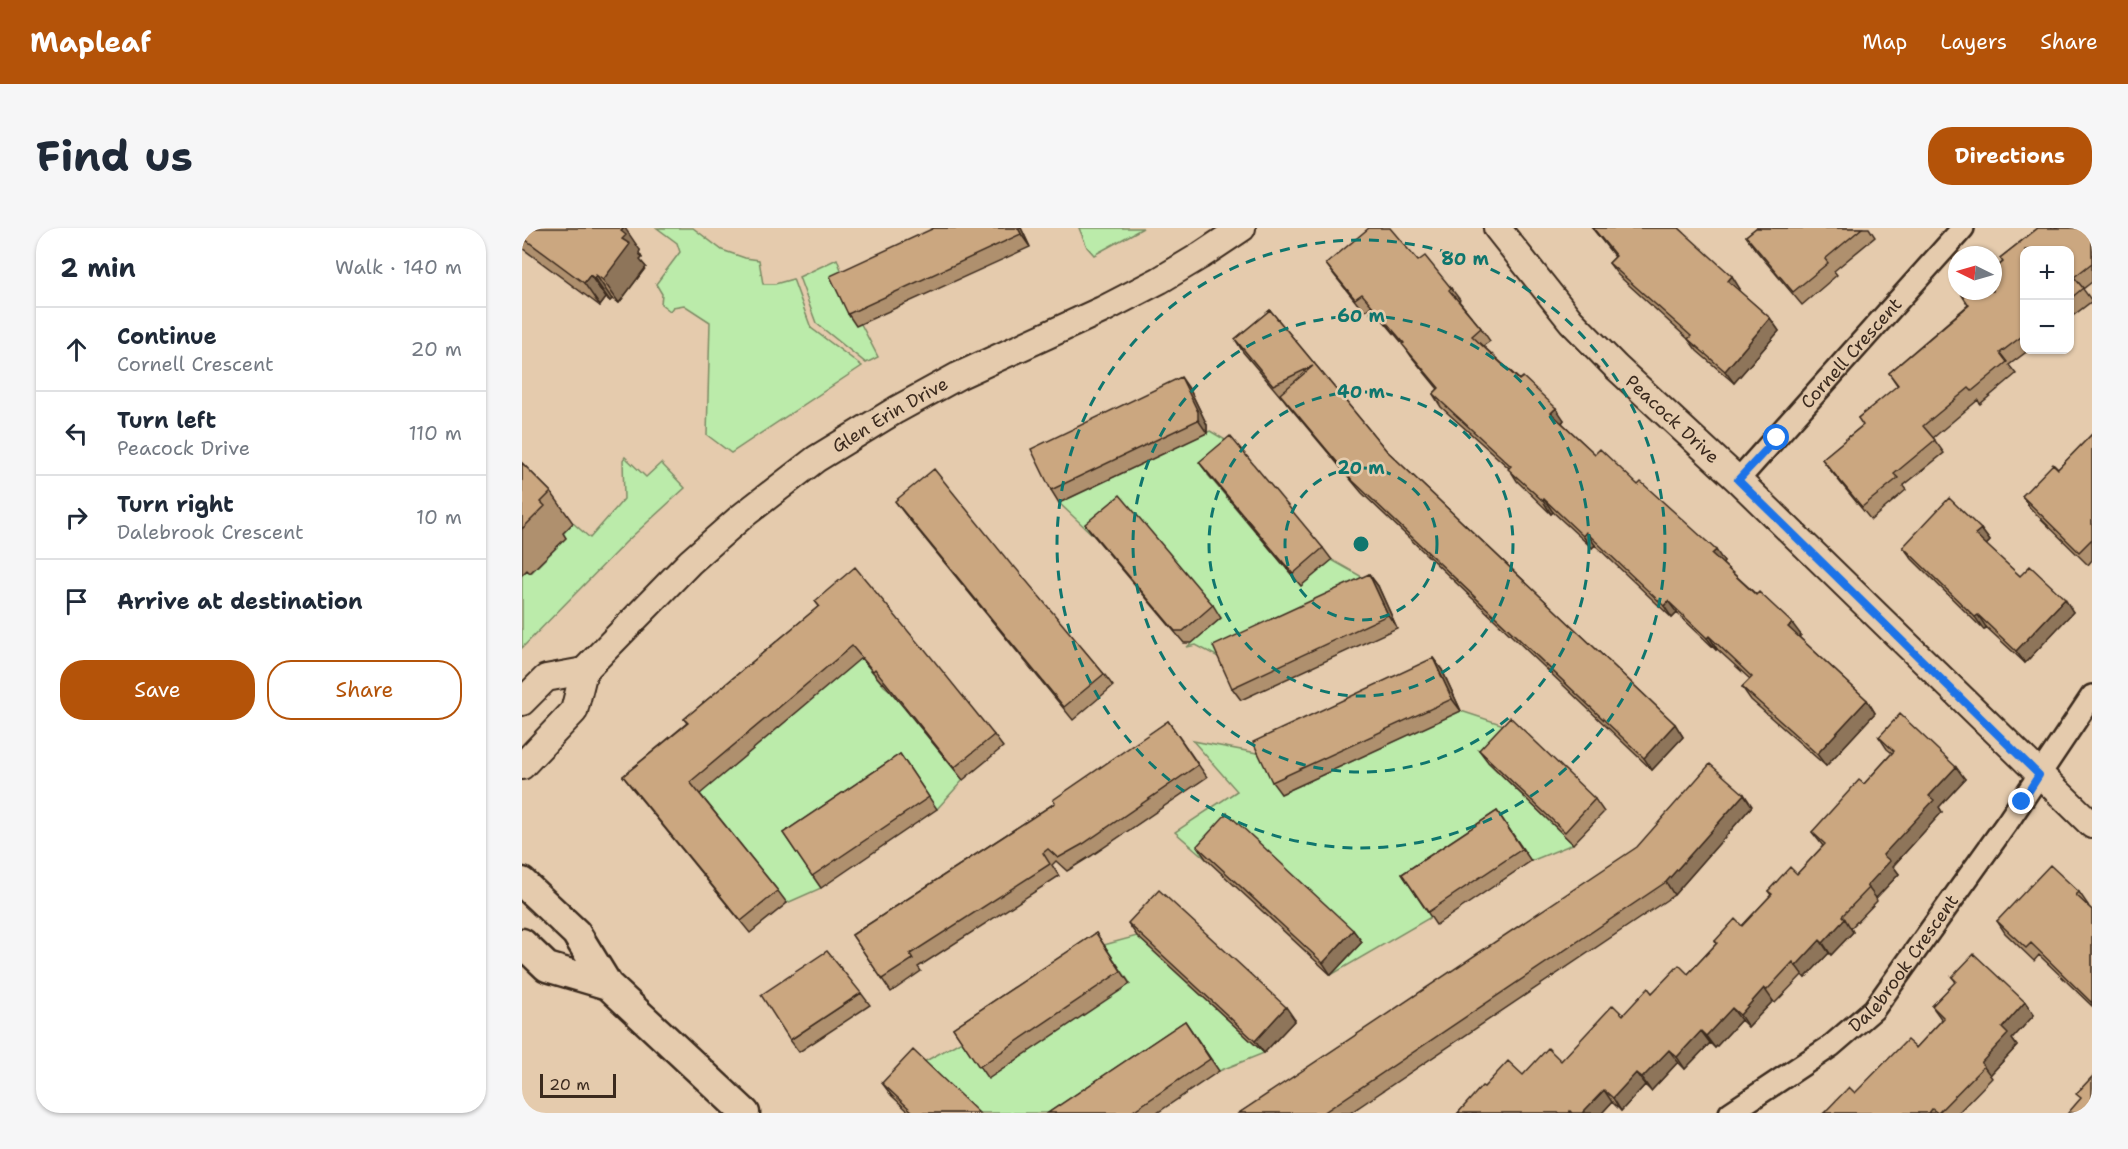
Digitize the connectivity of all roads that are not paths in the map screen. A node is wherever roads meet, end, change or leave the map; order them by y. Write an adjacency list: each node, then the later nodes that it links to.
1 (1242, 228): 5 (street, Glen Erin Drive)
2 (1497, 228): 4 (street, Peacock Drive)
3 (1963, 228): 4 (street, Cornell Crescent)
4 (1738, 480): 9 (street, Peacock Drive)
5 (584, 670): 7 (street); 8 (street)
6 (2092, 696): 9 (street)
7 (522, 702)
8 (522, 766)
9 (2039, 775): 10 (street, Peacock Drive); 15 (street, Dalebrook Crescent)
10 (2092, 825)
11 (522, 882): 13 (main road)
12 (522, 943): 13 (main road)
13 (608, 985): 14 (main road)
14 (745, 1113)
15 (1730, 1113)

